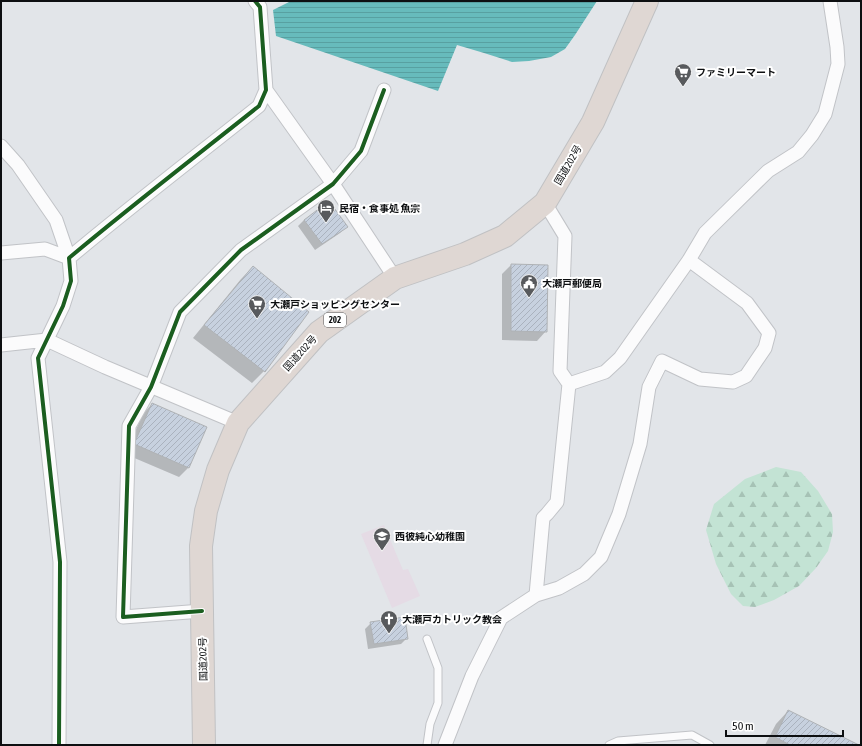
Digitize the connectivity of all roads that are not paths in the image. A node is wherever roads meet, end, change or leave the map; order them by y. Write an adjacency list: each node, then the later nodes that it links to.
1 (255, 1): 4 (street)
2 (647, 1): 8 (highway, 国道202号 / 202)
3 (830, 1): 11 (street)
4 (266, 90): 7 (street); 10 (street)
5 (384, 90): 7 (street)
6 (1, 146): 10 (street)
7 (333, 184): 12 (street); 16 (street)
8 (545, 203): 12 (highway, 国道202号 / 202); 15 (street)
9 (1, 253): 10 (street)
10 (69, 258): 13 (street)
11 (688, 260): 15 (street); 18 (street)
12 (395, 278): 17 (highway, 国道202号 / 202)
13 (47, 340): 14 (street); 16 (street); 21 (street)
14 (1, 346)
15 (569, 384): 18 (street)
16 (151, 386): 17 (street); 19 (street)
17 (238, 422): 19 (highway, 国道202号 / 202)
18 (536, 595): 24 (street)
19 (202, 611): 22 (highway, 国道202号 / 202)
20 (427, 639): 23 (lane)
21 (59, 745)
22 (204, 745)
23 (427, 745)
24 (445, 745)
25 (609, 745): 26 (lane)
26 (710, 745)

